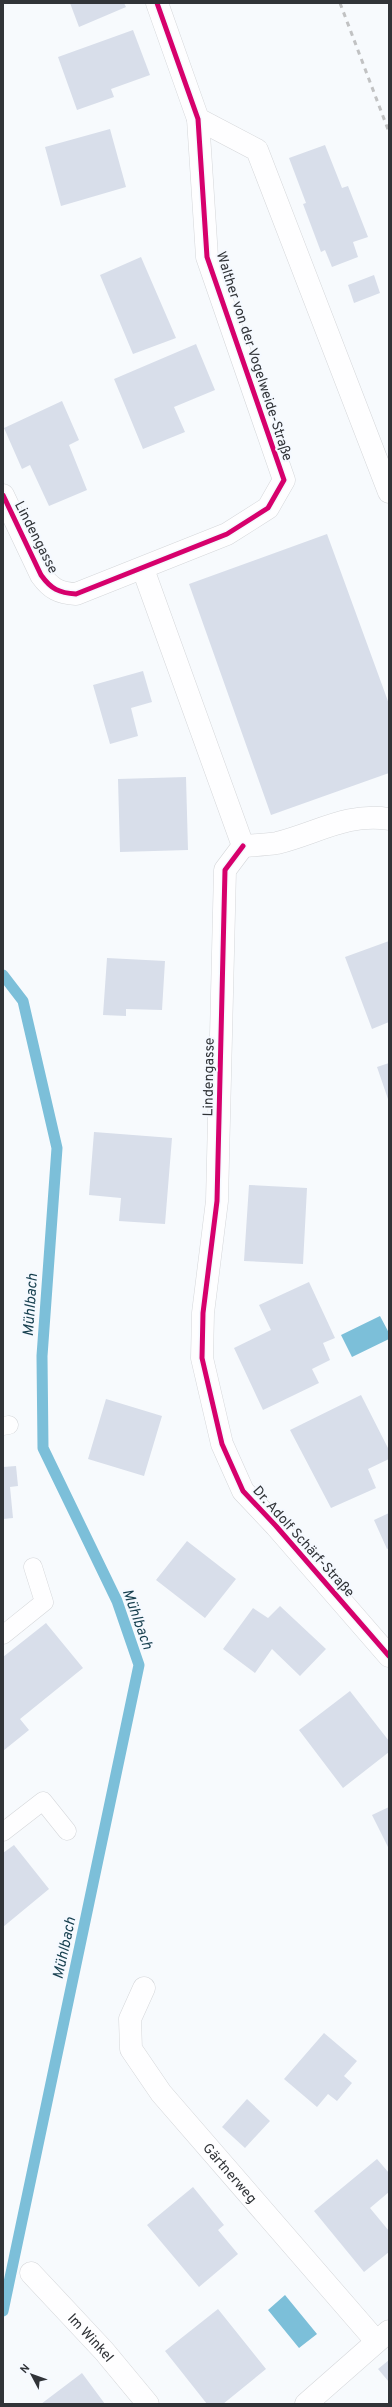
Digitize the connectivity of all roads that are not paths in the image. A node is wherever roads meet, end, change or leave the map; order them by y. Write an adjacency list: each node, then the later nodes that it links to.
1 (157, 3): 2 (street, Walther von der Vogelweide-Straße)
2 (198, 119): 3 (street); 5 (street, Walther von der Vogelweide-Straße)
3 (389, 492)
4 (3, 495): 5 (street, Lindengasse)
5 (143, 569): 7 (street)
6 (389, 819): 7 (street)
7 (243, 846): 8 (street, Lindengasse)
8 (203, 1313): 11 (street, Dr. Adolf Schärf-Straße)
9 (33, 1567): 10 (lane)
10 (3, 1635)
11 (389, 1656)
12 (67, 1831): 13 (lane)
13 (3, 1832)
14 (144, 1988): 16 (street, Gärtnerweg)
15 (31, 2273): 17 (street, Im Winkel)
16 (383, 2336): 18 (street)
17 (148, 2404)
18 (306, 2404)

